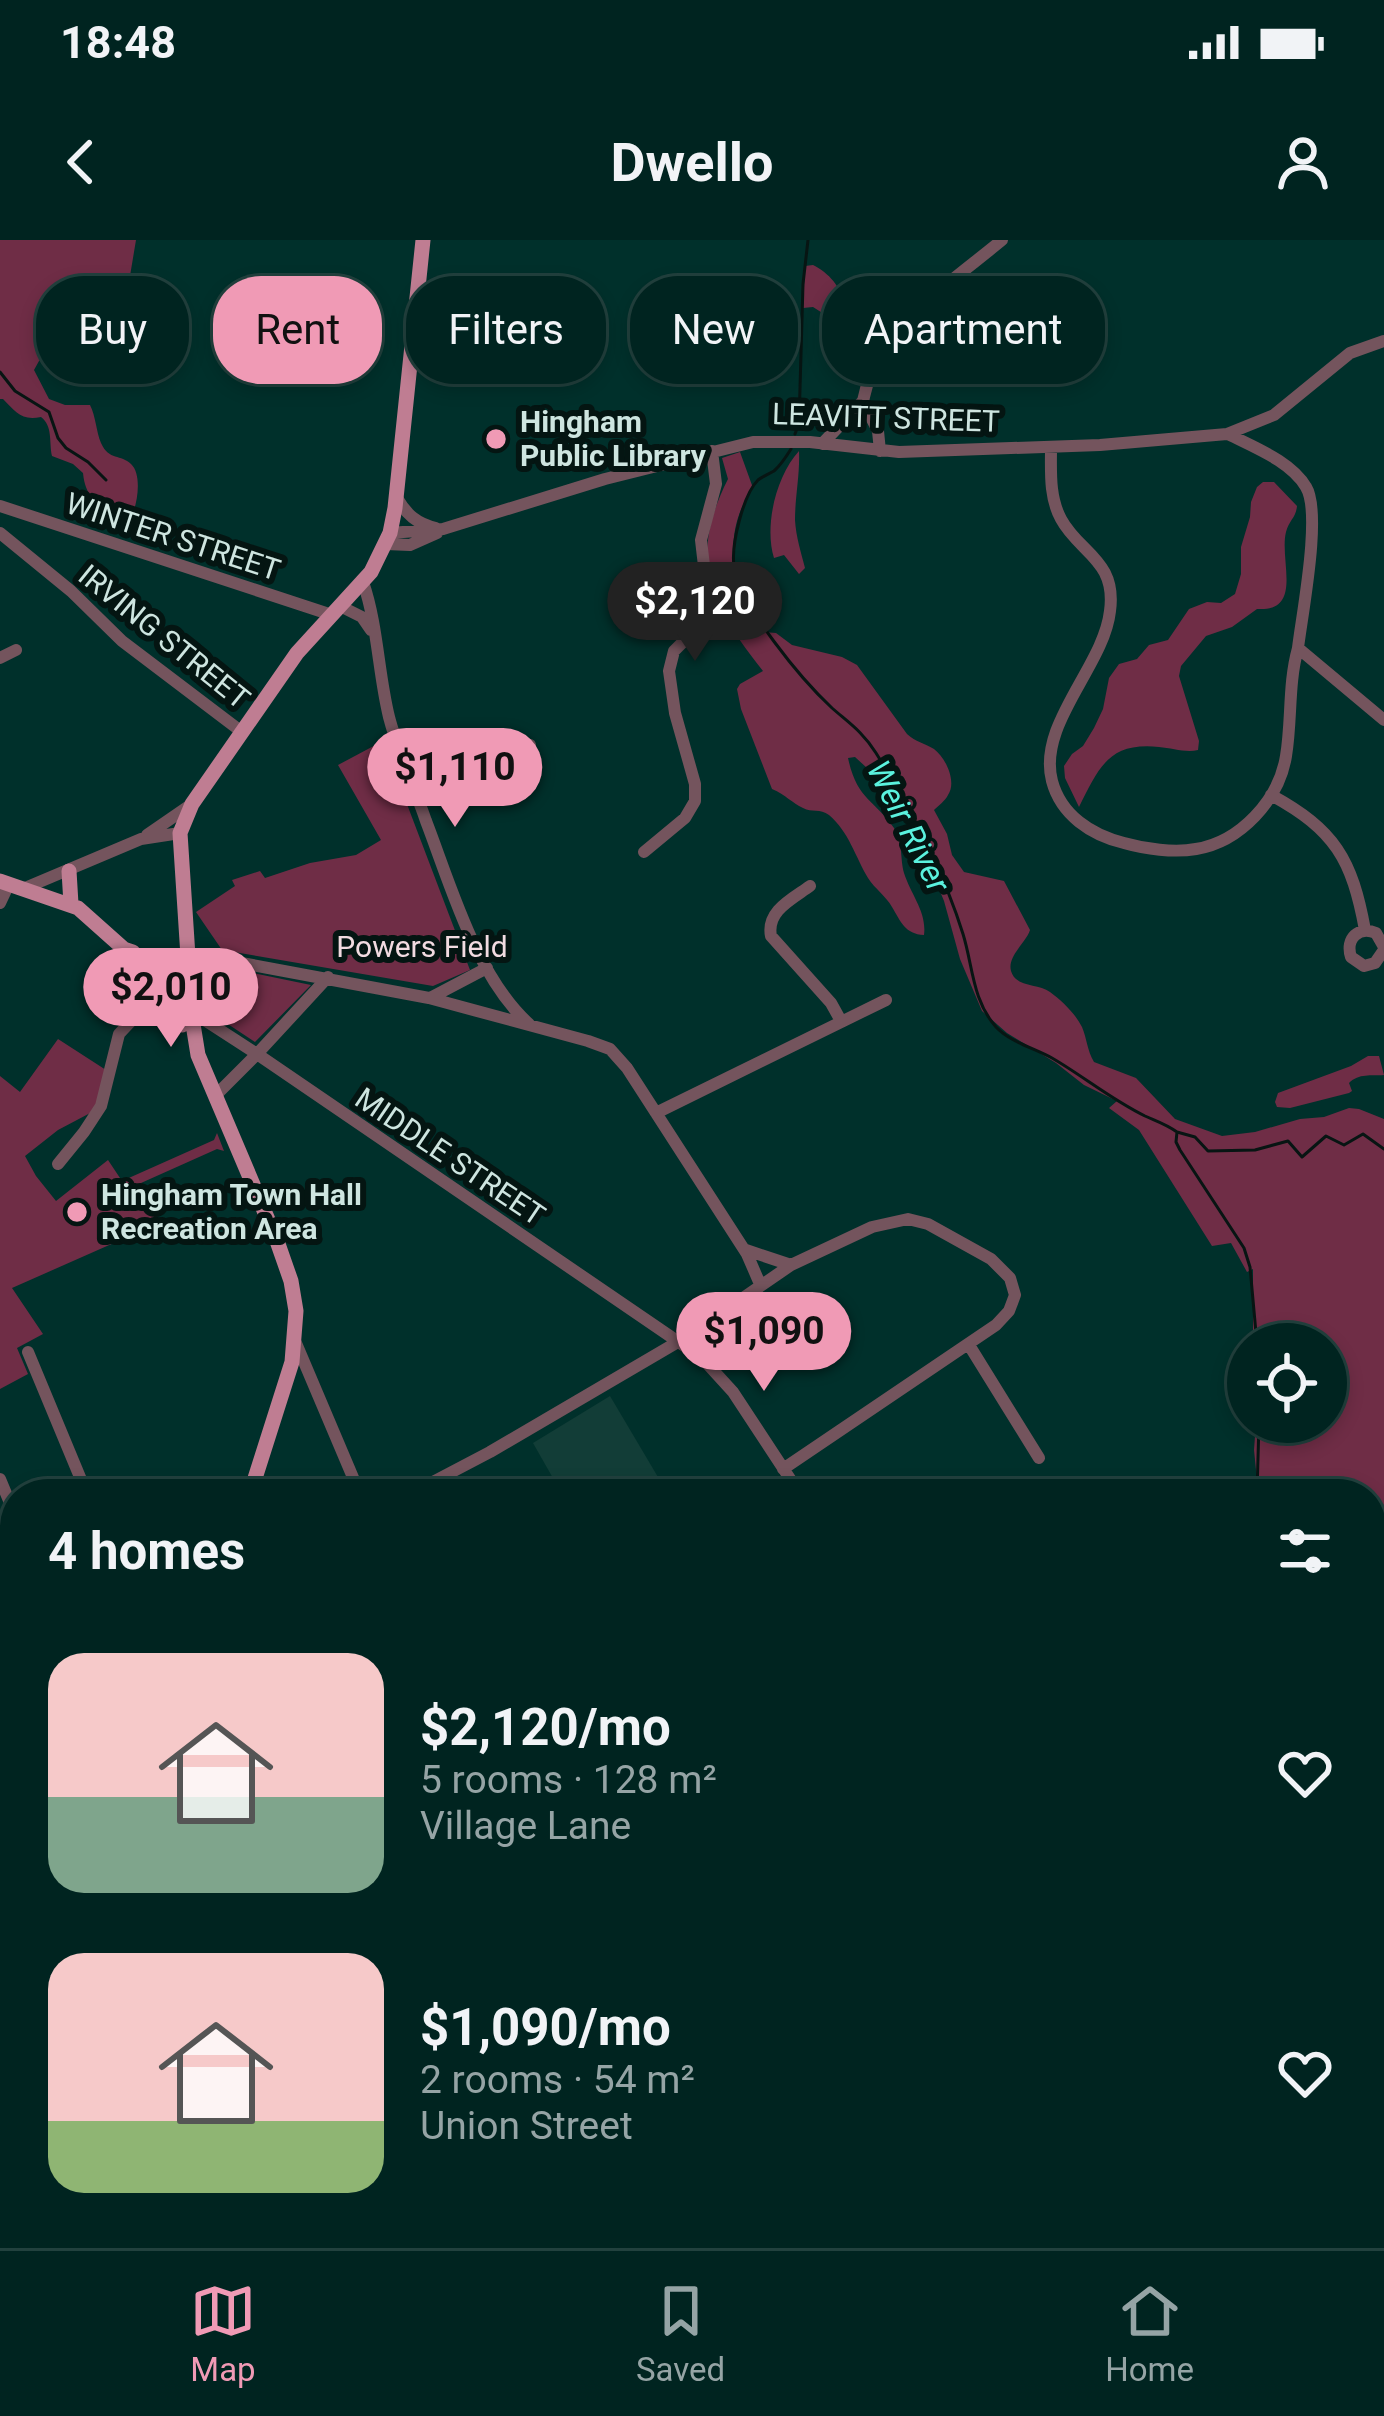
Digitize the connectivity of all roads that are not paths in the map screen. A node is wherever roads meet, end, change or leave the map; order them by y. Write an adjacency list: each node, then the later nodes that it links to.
1 (423, 240): 10 (main road)
2 (1002, 240): 4 (street)
3 (1384, 341): 5 (street, LEAVITT STREET)
4 (863, 401): 6 (street); 9 (street)
5 (1226, 434): 7 (street, LEAVITT STREET); 18 (street)
6 (816, 443): 8 (street, LEAVITT STREET); 9 (street, LEAVITT STREET)
7 (1051, 447): 9 (street, LEAVITT STREET); 25 (street)
8 (712, 451): 12 (street, LEAVITT STREET); 29 (street)
9 (880, 451)
10 (396, 496): 12 (street); 14 (main road)
11 (0, 506): 16 (street, WINTER STREET)
12 (443, 529): 14 (street, LEAVITT STREET)
13 (0, 533): 22 (street, IRVING STREET)
14 (388, 538): 15 (main road)
15 (363, 582): 16 (main road); 17 (street)
16 (336, 610): 17 (street); 22 (main road)
17 (375, 642): 24 (street)
18 (1298, 648): 21 (street); 25 (street)
19 (16, 650): 20 (street)
20 (0, 658)
21 (1384, 720)
22 (242, 732): 26 (main road)
23 (530, 745): 24 (street)
24 (414, 788): 38 (street)
25 (1271, 796): 35 (street)
26 (192, 804): 27 (main road); 28 (street)
27 (180, 833): 28 (street); 37 (main road)
28 (141, 839): 30 (street)
29 (644, 851)
30 (69, 871): 31 (street); 34 (main road)
31 (11, 884): 33 (street); 34 (main road)
32 (809, 886): 44 (street)
33 (0, 903)
34 (71, 904): 41 (main road)
35 (1365, 930): 36 (street); 36 (street)
36 (1384, 948)
37 (188, 952): 39 (street); 43 (main road)
38 (488, 968): 40 (street); 45 (street)
39 (328, 977): 40 (street); 46 (street)
40 (429, 998): 45 (street)
41 (159, 999): 43 (main road); 49 (street)
42 (886, 1000): 44 (street)
43 (193, 1018): 46 (street, MIDDLE STREET); 47 (main road)
44 (841, 1021): 48 (street)
45 (530, 1025): 48 (street)
46 (257, 1054): 47 (street); 53 (street, MIDDLE STREET)
47 (215, 1096): 54 (main road)
48 (656, 1113): 50 (street)
49 (58, 1164)
50 (741, 1245): 51 (street); 52 (street)
51 (790, 1265): 52 (street); 55 (street)
52 (760, 1285): 53 (street)
53 (679, 1341): 58 (street, MIDDLE STREET); 62 (street)
54 (296, 1343): 60 (main road); 61 (street)
55 (969, 1345): 57 (street); 58 (street)
56 (28, 1352): 59 (street)
57 (1039, 1458)
58 (783, 1468): 63 (street, MIDDLE STREET)
59 (81, 1479)
60 (255, 1479)
61 (354, 1479)
62 (442, 1479)
63 (790, 1479)

